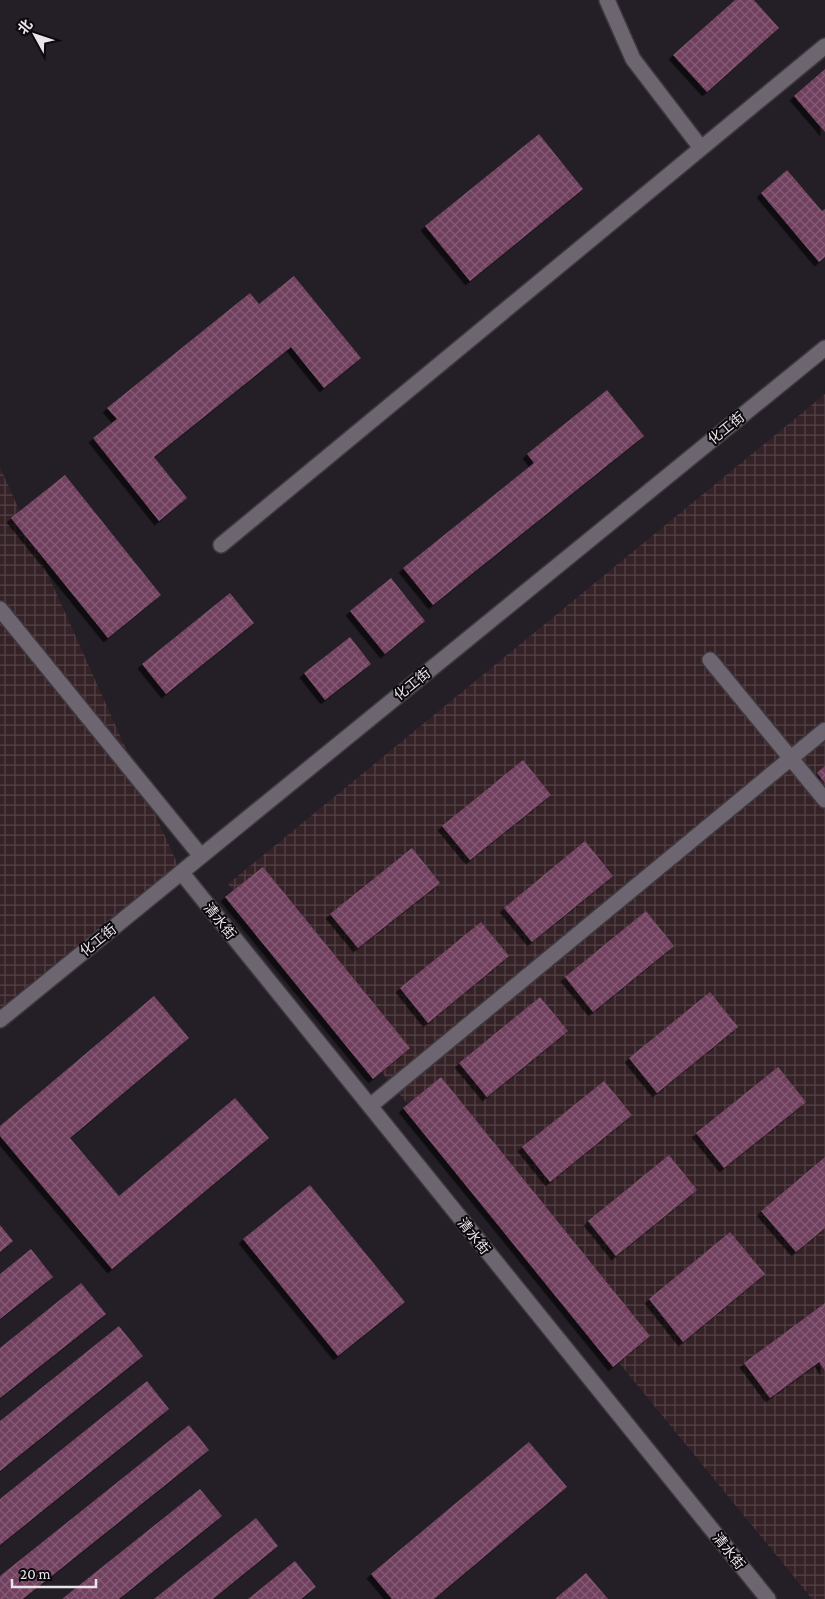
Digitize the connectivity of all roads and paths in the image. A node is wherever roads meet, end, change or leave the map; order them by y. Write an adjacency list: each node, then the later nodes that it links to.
1 (607, 0): 3 (street)
2 (825, 46): 3 (street)
3 (701, 148): 5 (street)
4 (825, 348): 11 (street, 化工街)
5 (221, 545)
6 (0, 609): 11 (street)
7 (710, 660): 9 (street)
8 (825, 730): 9 (street)
9 (791, 758): 10 (street); 14 (street)
10 (825, 800)
11 (201, 856): 12 (street, 化工街)
12 (181, 872): 13 (street, 化工街); 14 (street, 清水街)
13 (0, 1020)
14 (370, 1106): 15 (street, 清水街)
15 (768, 1599)

